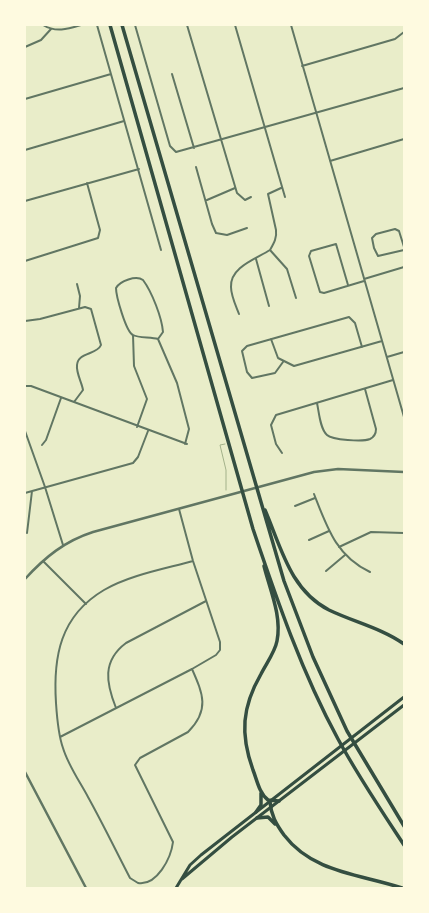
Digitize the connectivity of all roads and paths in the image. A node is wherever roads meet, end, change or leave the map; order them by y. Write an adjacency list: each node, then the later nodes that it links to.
1 (43, 25): 10 (street)
2 (82, 25): 10 (street)
3 (97, 25): 14 (street)
4 (110, 25): 79 (highway)
5 (122, 25): 75 (highway)
6 (135, 25): 23 (street)
7 (187, 25): 21 (street)
8 (235, 25): 20 (street)
9 (291, 25): 13 (street)
10 (51, 29): 12 (street)
11 (404, 32): 13 (street)
12 (25, 47)
13 (302, 66): 18 (street)
14 (111, 74): 17 (street); 19 (street)
15 (172, 74): 23 (street)
16 (404, 88): 18 (street)
17 (25, 99)
18 (316, 113): 20 (street); 25 (street)
19 (124, 121): 24 (street); 27 (street)
20 (264, 127): 21 (street); 30 (street)
21 (221, 140): 23 (street); 29 (street)
22 (404, 140): 25 (street)
23 (194, 148)
24 (25, 150)
25 (330, 161): 42 (street)
26 (196, 167): 33 (street)
27 (139, 169): 28 (street); 37 (street)
28 (87, 183): 34 (street); 40 (street)
29 (235, 188): 31 (street); 33 (street)
30 (282, 188): 32 (street); 38 (street)
31 (251, 197)
32 (284, 197)
33 (206, 200): 35 (street)
34 (25, 201)
35 (248, 228)
36 (404, 249): 36 (street)
37 (161, 250)
38 (270, 250): 39 (street); 45 (street)
39 (256, 258): 46 (street); 48 (street)
40 (25, 261)
41 (404, 267): 42 (street)
42 (364, 280): 44 (street); 53 (street)
43 (77, 284): 47 (street)
44 (348, 285): 44 (street)
45 (296, 298)
46 (269, 306)
47 (79, 308): 49 (street); 62 (street)
48 (239, 314)
49 (25, 321)
50 (133, 335): 51 (street); 51 (street); 65 (street)
51 (158, 339): 67 (street)
52 (271, 339): 54 (street); 57 (street); 57 (street)
53 (382, 341): 54 (street); 56 (street)
54 (362, 347): 57 (street)
55 (404, 352): 56 (street)
56 (386, 357): 58 (street)
57 (283, 362)
58 (393, 380): 60 (street); 64 (street)
59 (25, 386): 61 (street)
60 (365, 389): 63 (street); 63 (street)
61 (61, 398): 62 (street); 68 (street)
62 (74, 402): 65 (street)
63 (316, 403): 69 (street)
64 (404, 417)
65 (137, 427): 67 (street)
66 (25, 431): 71 (street)
67 (148, 431): 71 (street)
68 (42, 445)
69 (282, 453)
70 (404, 472): 78 (street)
71 (45, 487): 72 (street); 84 (street)
72 (32, 491): 73 (street); 81 (street)
73 (25, 493)
74 (314, 494): 76 (street)
75 (259, 496): 94 (highway); 107 (highway)
76 (315, 498): 77 (street); 80 (street)
77 (294, 506)
78 (179, 509): 84 (street); 88 (street)
79 (254, 529): 101 (highway); 109 (highway)
80 (329, 531): 83 (street); 85 (street)
81 (27, 533)
82 (404, 533): 85 (street)
83 (309, 540)
84 (62, 545): 87 (street)
85 (339, 547): 86 (street)
86 (345, 555): 89 (street); 90 (street)
87 (42, 560): 91 (street); 93 (street)
88 (193, 561): 92 (street); 93 (street)
89 (326, 571)
90 (370, 572)
91 (25, 579)
92 (206, 601): 95 (street); 98 (street)
93 (86, 604): 99 (street)
94 (404, 644)
95 (192, 669): 98 (street); 99 (street)
96 (404, 697): 102 (main road)
97 (404, 705): 103 (main road)
98 (116, 708): 99 (street)
99 (60, 737)
100 (25, 772): 111 (street)
101 (260, 790): 102 (highway); 105 (highway)
102 (270, 801): 103 (highway); 104 (highway); 105 (main road)
103 (279, 801): 104 (main road)
104 (270, 808): 106 (main road); 108 (highway)
105 (256, 812): 110 (main road)
106 (257, 818): 108 (highway); 110 (main road)
107 (404, 826)
108 (280, 829): 113 (highway)
109 (404, 845)
110 (182, 879): 112 (main road)
111 (86, 888)
112 (176, 888)
113 (402, 888)

